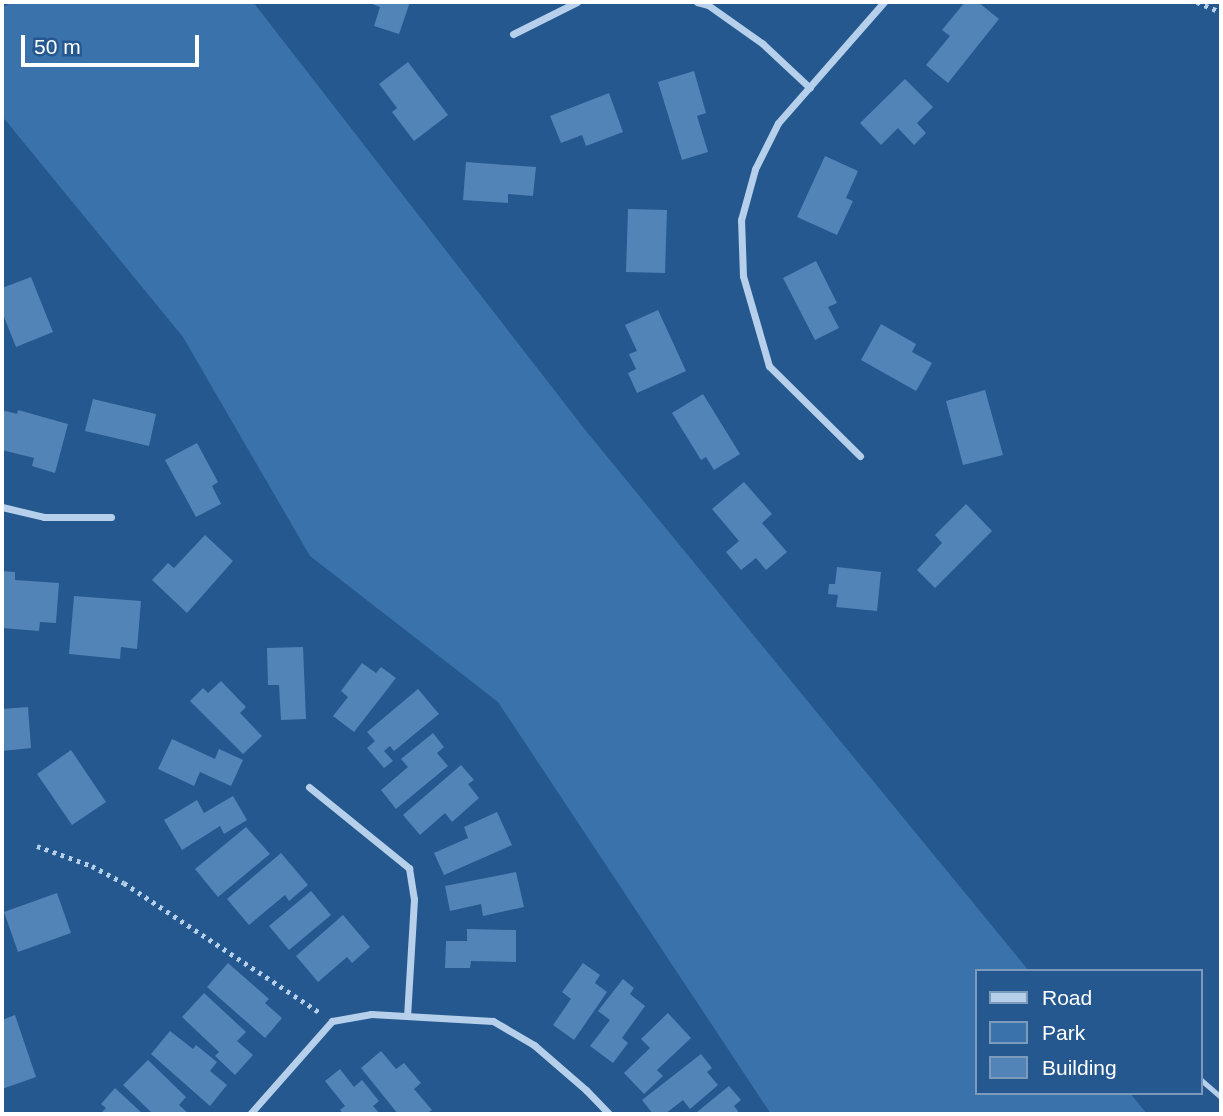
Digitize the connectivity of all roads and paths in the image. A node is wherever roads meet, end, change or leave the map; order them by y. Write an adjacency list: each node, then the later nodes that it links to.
1 (577, 2): 6 (street)
2 (697, 2): 7 (street)
3 (884, 2): 7 (street)
4 (1197, 2): 5 (path)
5 (1221, 12)
6 (513, 34)
7 (810, 88): 8 (street)
8 (860, 456)
9 (2, 507): 10 (street)
10 (111, 517)
11 (309, 787): 13 (street)
12 (37, 846): 14 (path)
13 (407, 1016): 14 (street); 18 (street)
14 (332, 1021): 17 (street)
15 (1202, 1081): 16 (lane)
16 (1221, 1097)
17 (250, 1114)
18 (609, 1114)

